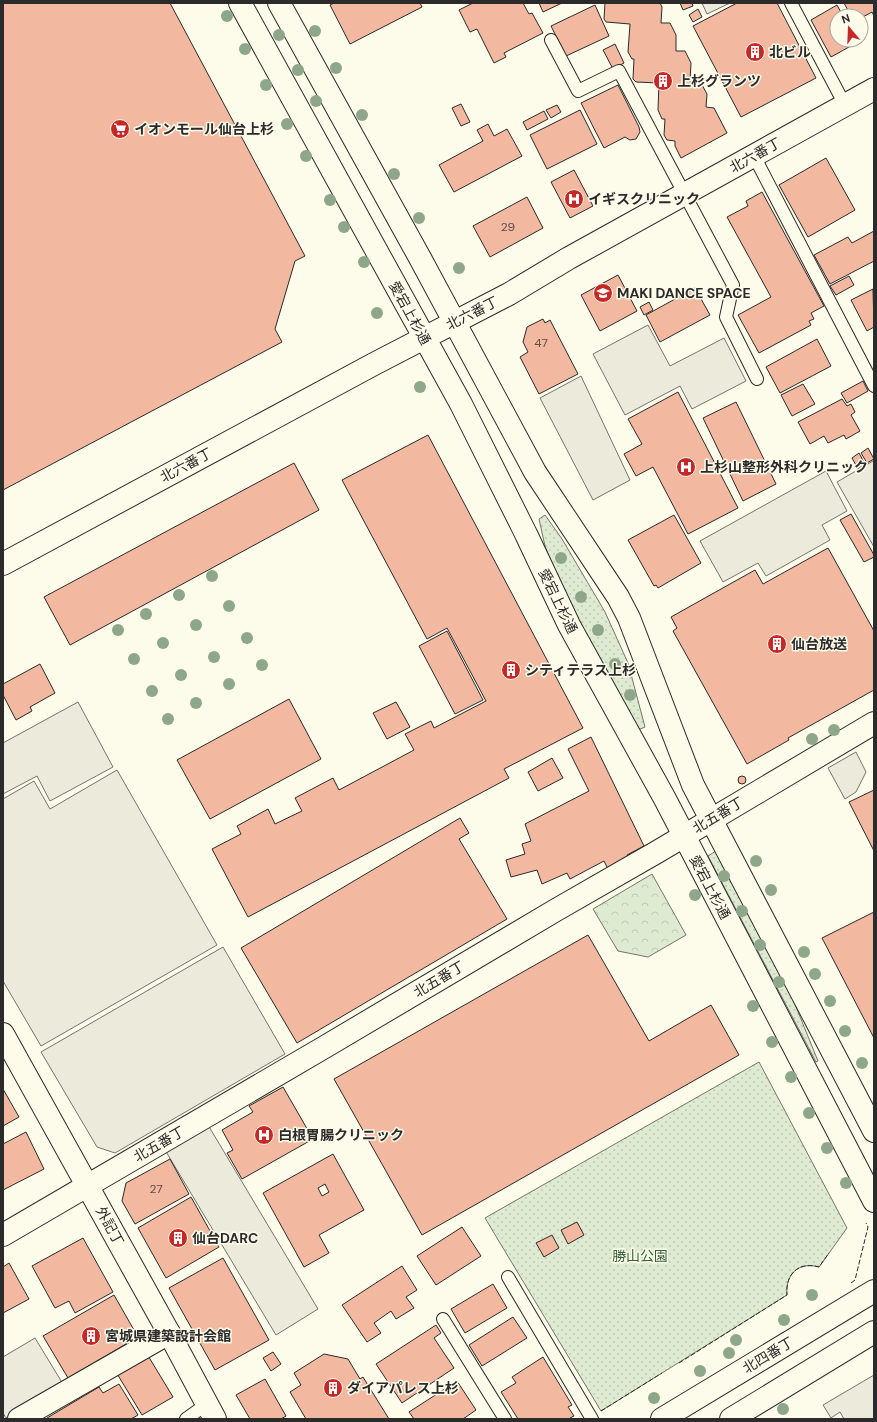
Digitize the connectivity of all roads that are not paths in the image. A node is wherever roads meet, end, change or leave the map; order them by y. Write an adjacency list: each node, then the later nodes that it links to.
1 (240, 3): 10 (street, 愛宕上杉通)
2 (280, 3): 9 (street)
3 (791, 3): 6 (lane)
4 (551, 40): 8 (lane)
5 (874, 89): 6 (street, 北六番丁)
6 (845, 105): 7 (street, 北六番丁)
7 (754, 156): 8 (street, 北六番丁); 12 (lane)
8 (685, 193): 9 (street, 北六番丁); 11 (lane)
9 (454, 322): 10 (street, 北六番丁); 15 (street)
10 (424, 338): 13 (street, 北六番丁); 16 (street, 愛宕上杉通)
11 (757, 379)
12 (874, 386)
13 (3, 564)
14 (874, 723): 15 (street, 北五番丁)
15 (712, 819): 16 (street, 北五番丁); 18 (street)
16 (684, 836): 19 (street, 北五番丁); 20 (street, 愛宕上杉通)
17 (3, 1034): 19 (street, 外記丁)
18 (874, 1131)
19 (88, 1186): 21 (street, 北五番丁); 26 (street, 外記丁)
20 (874, 1201)
21 (3, 1235)
22 (508, 1277): 31 (lane)
23 (874, 1291): 32 (street, 北四番丁)
24 (443, 1319): 30 (lane)
25 (874, 1332): 33 (street)
26 (169, 1333): 27 (street, 外記丁); 28 (street)
27 (211, 1412): 29 (lane)
28 (19, 1419)
29 (186, 1419)
30 (505, 1419)
31 (592, 1419)
32 (662, 1419)
33 (730, 1419)

